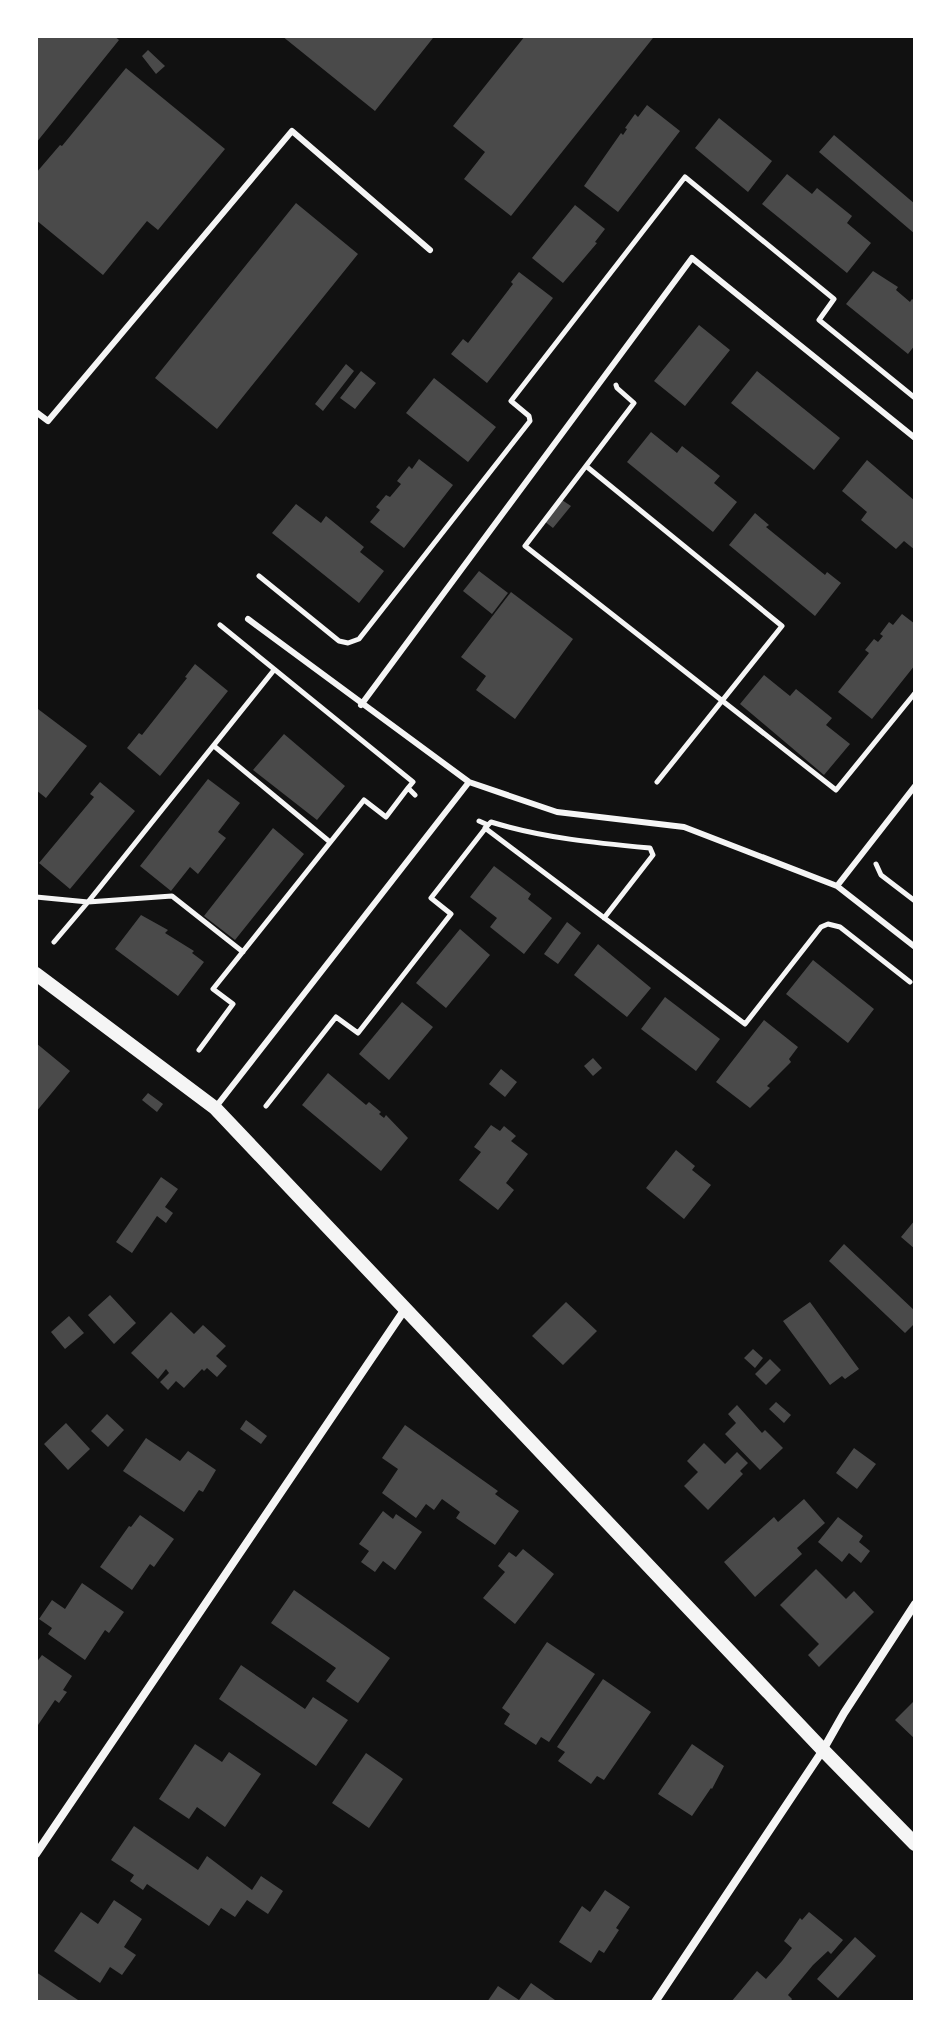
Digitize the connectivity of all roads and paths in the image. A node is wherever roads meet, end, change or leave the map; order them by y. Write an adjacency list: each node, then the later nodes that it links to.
1 (430, 250): 4 (lane)
2 (616, 384): 6 (path)
3 (915, 398): 7 (path)
4 (36, 412)
5 (915, 438): 13 (lane)
6 (586, 466): 12 (path); 12 (path)
7 (259, 576)
8 (248, 619): 13 (lane)
9 (220, 625): 10 (path)
10 (274, 670): 14 (path); 18 (path)
11 (915, 693): 12 (path)
12 (721, 699): 16 (path)
13 (361, 705): 15 (lane)
14 (213, 746): 22 (path); 27 (path)
15 (469, 782): 24 (lane); 36 (lane)
16 (657, 782)
17 (915, 786): 24 (lane)
18 (408, 788): 19 (path); 22 (path)
19 (415, 795)
20 (479, 821): 21 (path)
21 (487, 826): 28 (path); 28 (path); 35 (path)
22 (330, 842): 31 (path)
23 (877, 855): 26 (path)
24 (837, 886): 30 (lane)
25 (36, 897): 27 (path)
26 (915, 901)
27 (88, 902): 29 (path); 31 (path)
28 (604, 918): 33 (path)
29 (54, 942)
30 (915, 947)
31 (243, 952): 34 (path)
32 (36, 974): 36 (street)
33 (910, 982)
34 (199, 1050)
35 (266, 1106)
36 (215, 1108): 37 (street)
37 (405, 1309): 39 (street); 41 (street)
38 (915, 1604): 39 (street)
39 (823, 1750): 40 (street); 42 (street)
40 (915, 1844)
41 (36, 1854)
42 (655, 2002)

